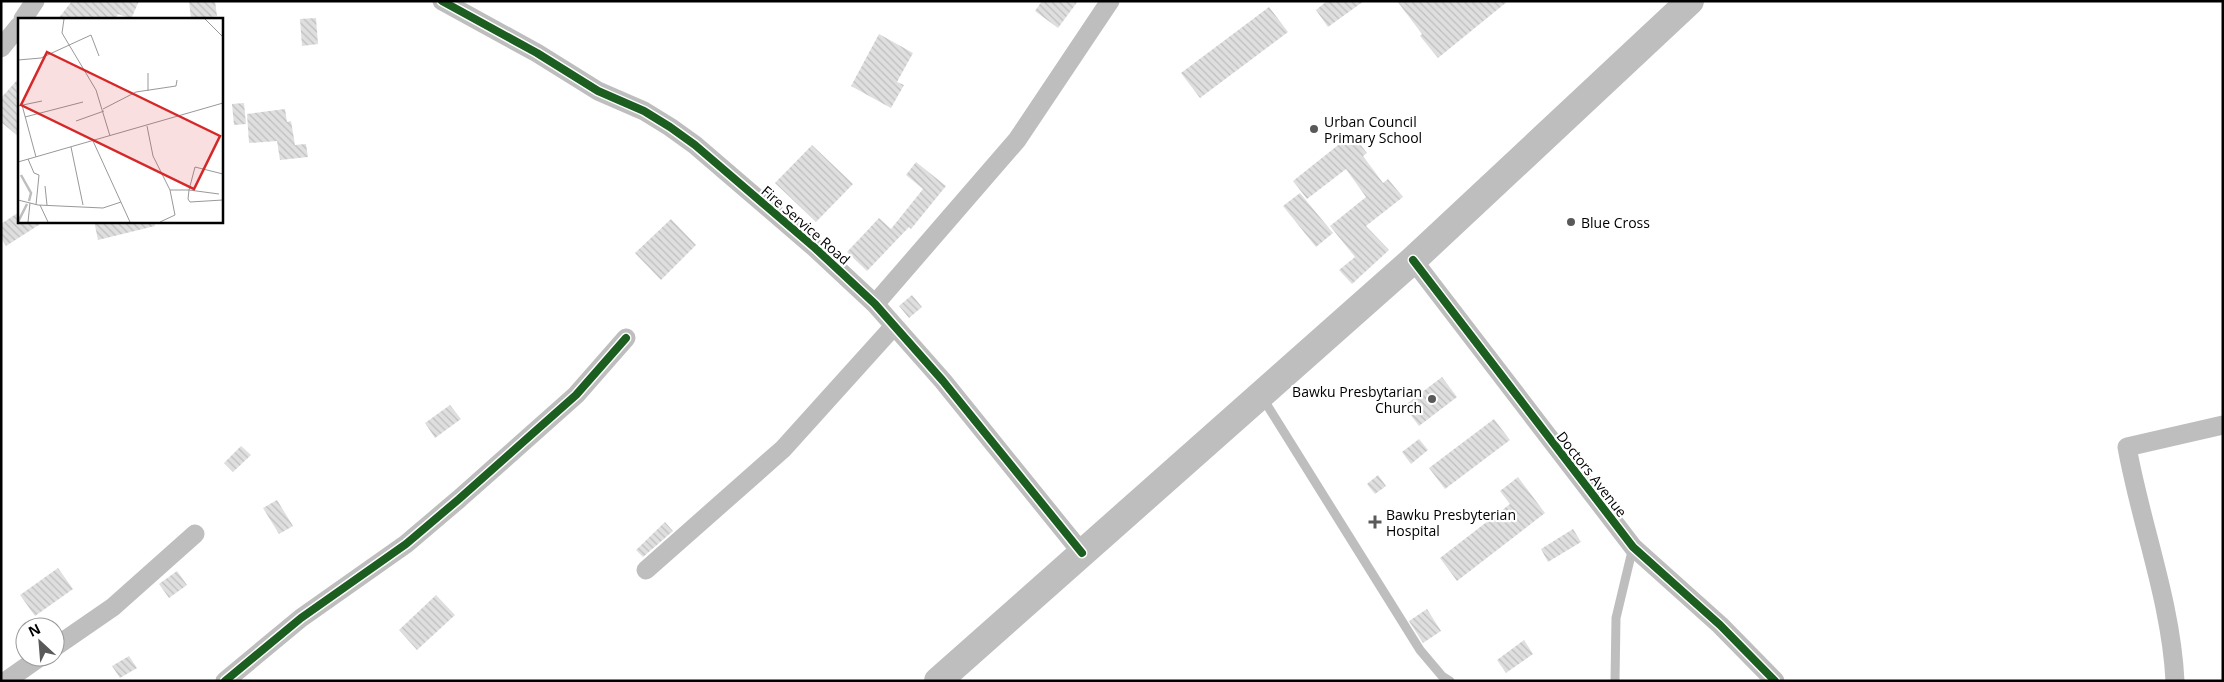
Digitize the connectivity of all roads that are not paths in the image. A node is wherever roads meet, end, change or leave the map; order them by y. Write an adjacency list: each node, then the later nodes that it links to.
1 (35, 1): 5 (street)
2 (442, 1): 9 (street, Fire Service Road)
3 (1110, 1): 9 (street)
4 (1690, 1): 8 (highway)
5 (24, 18)
6 (18, 27): 7 (street)
7 (1, 48)
8 (1413, 260): 12 (highway); 15 (street, Doctors Avenue)
9 (875, 304): 10 (street, Fire Service Road)
10 (894, 326): 16 (street, Fire Service Road); 17 (street)
11 (626, 338): 21 (street)
12 (1260, 395): 16 (highway); 23 (lane)
13 (2223, 425): 26 (street)
14 (195, 534): 18 (street)
15 (1633, 547): 24 (lane); 25 (street, Doctors Avenue)
16 (1082, 553): 22 (highway)
17 (646, 570)
18 (65, 640)
19 (26, 667): 20 (street)
20 (6, 681)
21 (225, 681)
22 (938, 681)
23 (1450, 681)
24 (1615, 681)
25 (1775, 681)
26 (2175, 681)

